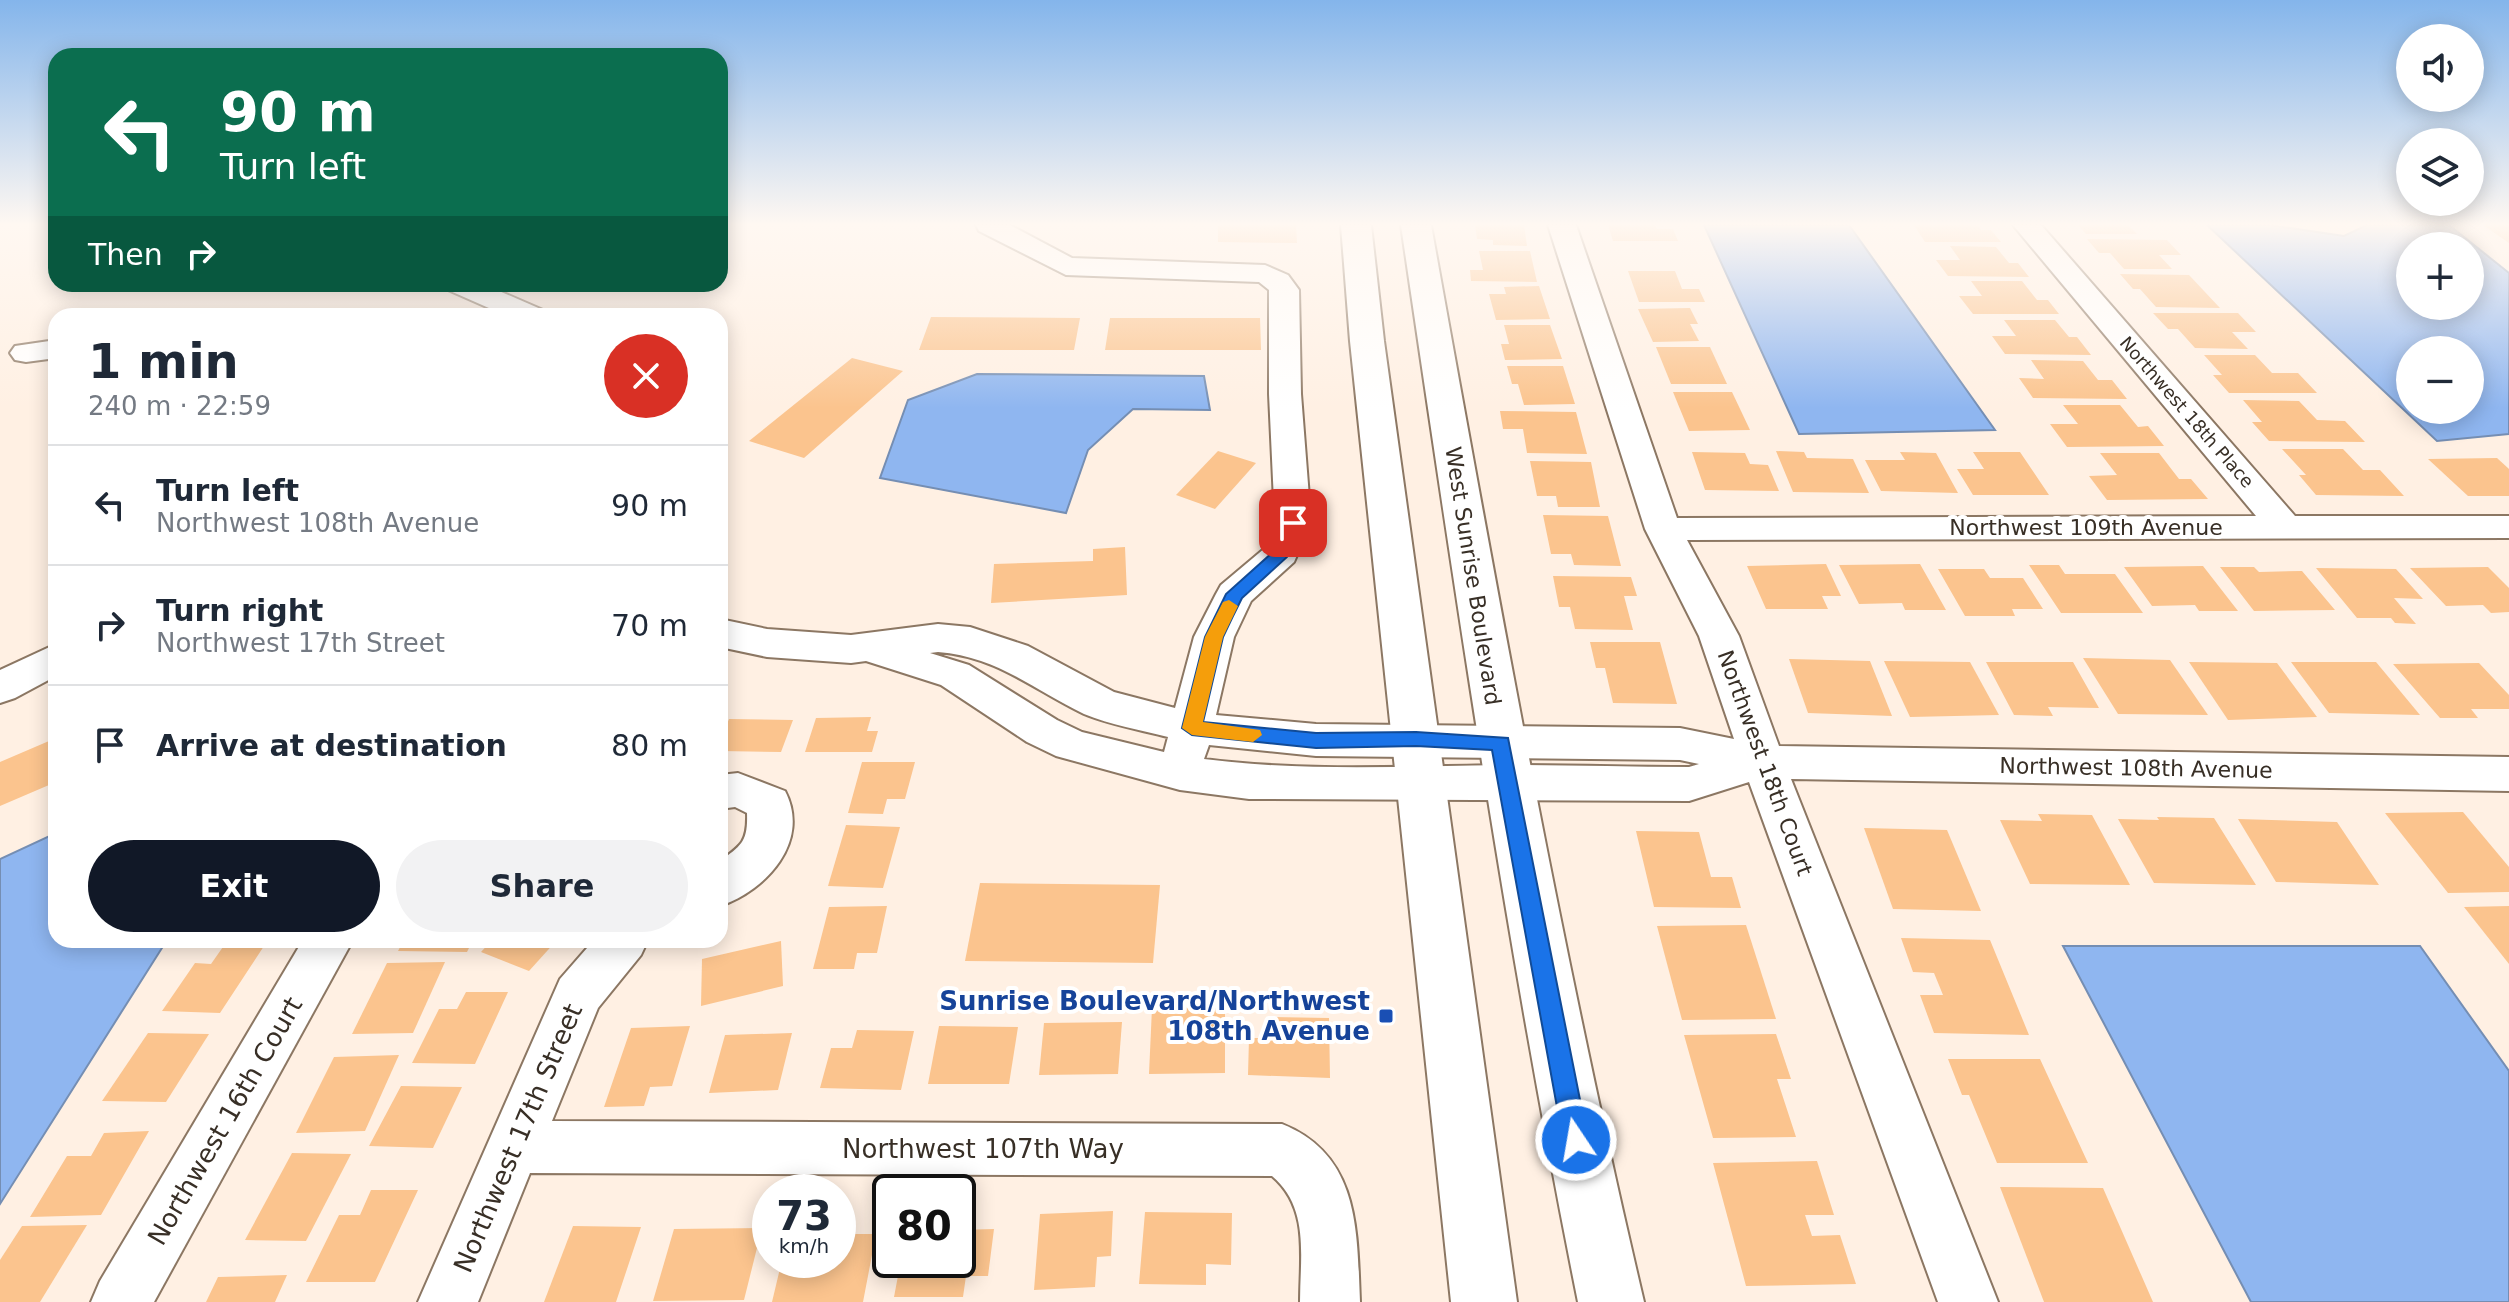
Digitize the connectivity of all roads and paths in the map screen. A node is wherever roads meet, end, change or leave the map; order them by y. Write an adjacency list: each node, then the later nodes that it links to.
1 (1281, 286): 15 (street)
2 (1363, 286): 16 (highway)
3 (1426, 286): 17 (highway, West Sunrise Boulevard)
4 (1582, 286): 10 (street, Northwest 18th Court)
5 (2078, 286): 8 (street, Northwest 18th Place)
6 (476, 292): 7 (street)
7 (514, 308)
8 (2285, 527): 9 (street, Northwest 109th Avenue); 10 (street, Northwest 109th Avenue)
9 (2509, 527)
10 (1663, 529): 18 (street, Northwest 18th Court)
11 (728, 635): 12 (street, Northwest 108th Avenue)
12 (873, 649): 15 (street, Northwest 108th Avenue); 19 (street, Northwest 108th Avenue)
13 (48, 662): 14 (street)
14 (0, 688)
15 (1192, 728): 16 (street, Northwest 108th Avenue); 19 (street)
16 (1419, 762): 17 (street, Northwest 108th Avenue); 19 (street, Northwest 108th Avenue); 29 (highway)
17 (1505, 762): 18 (street, Northwest 108th Avenue); 30 (highway, West Sunrise Boulevard)
18 (1763, 762): 20 (street, Northwest 108th Avenue); 31 (street, Northwest 18th Court)
19 (1180, 773)
20 (2508, 775)
21 (728, 791): 22 (street)
22 (728, 881)
23 (324, 948): 26 (street, Northwest 16th Court)
24 (617, 948): 25 (street, Northwest 17th Street)
25 (515, 1147): 27 (street, Northwest 17th Street); 28 (street, Northwest 107th Way)
26 (121, 1302)
27 (448, 1302)
28 (1330, 1302)
29 (1484, 1302)
30 (1611, 1302)
31 (1968, 1302)

